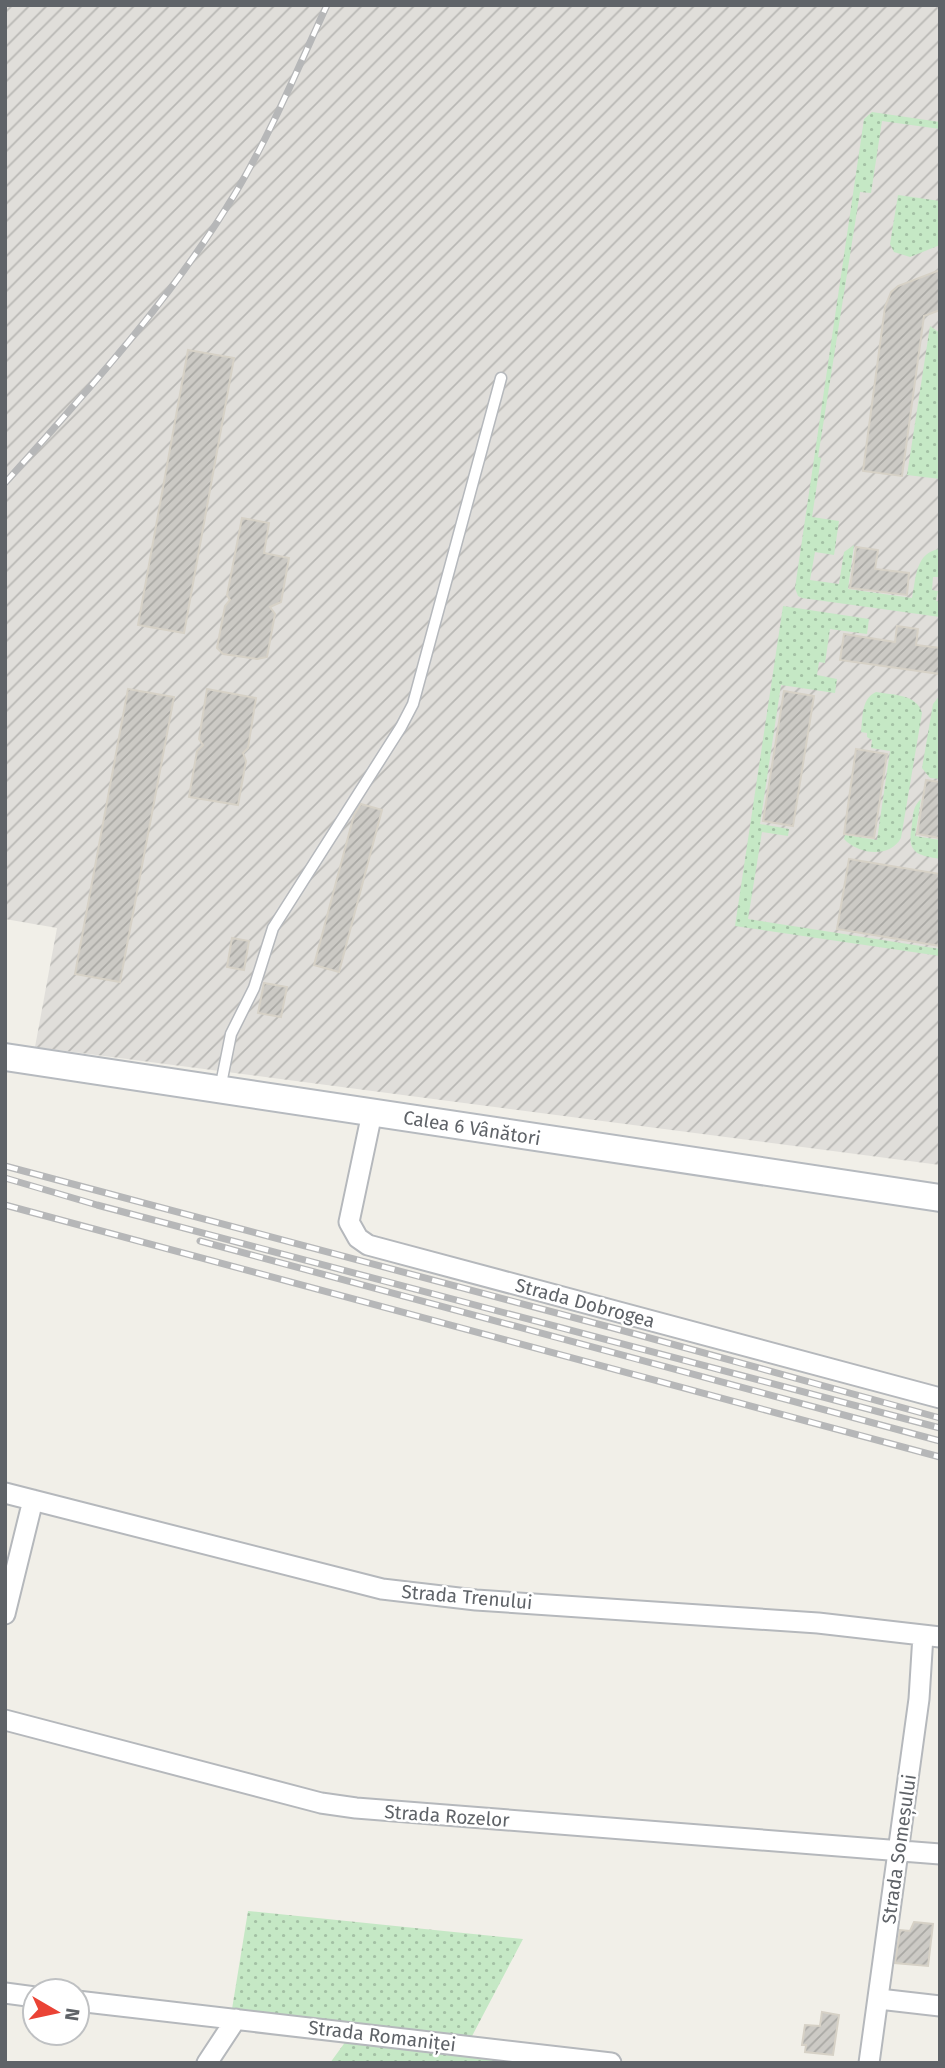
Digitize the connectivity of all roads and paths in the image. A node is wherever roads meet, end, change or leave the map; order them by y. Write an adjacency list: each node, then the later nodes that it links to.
1 (501, 378): 3 (lane)
2 (5, 1057): 3 (main road, Calea 6 Vânători)
3 (219, 1089): 4 (main road, Calea 6 Vânători)
4 (372, 1113): 5 (main road, Calea 6 Vânători); 6 (street, Strada Dobrogea)
5 (940, 1198)
6 (940, 1398)
7 (5, 1493): 8 (street, Strada Trenului)
8 (33, 1500): 9 (street); 10 (street, Strada Trenului)
9 (5, 1614)
10 (931, 1636): 12 (street, Strada Someșului)
11 (5, 1720): 12 (street, Strada Rozelor)
12 (899, 1850): 13 (street, Strada Rozelor); 14 (street, Strada Someșului)
13 (940, 1854)
14 (879, 1999): 16 (street); 20 (street, Strada Someșului)
15 (91, 2003): 17 (street, Strada Romaniței)
16 (940, 2006)
17 (236, 2019): 18 (street); 19 (street, Strada Romaniței)
18 (207, 2063)
19 (611, 2063)
20 (869, 2063)

